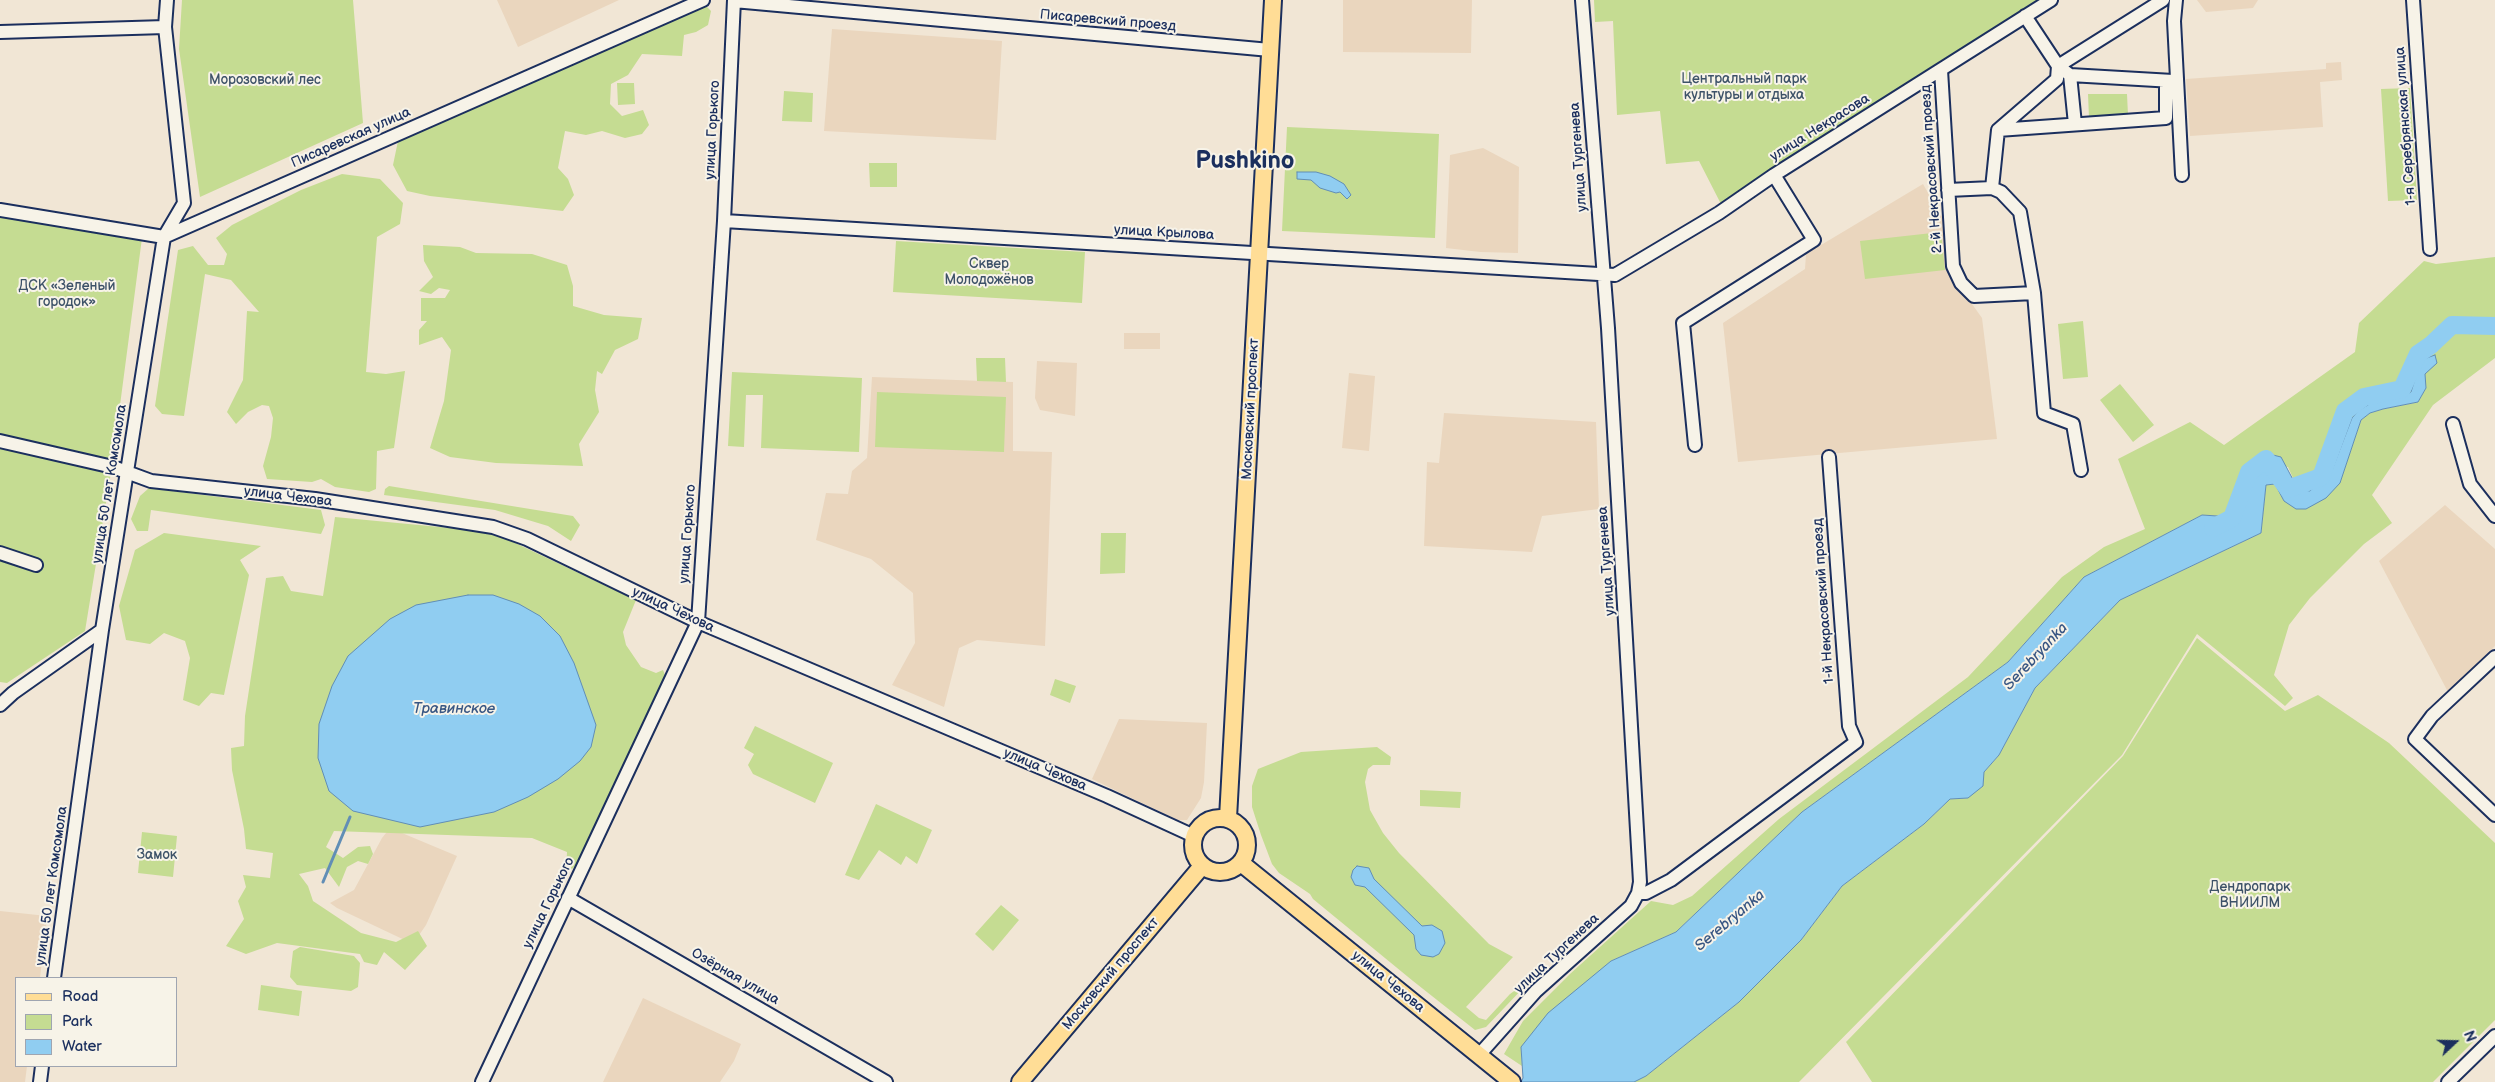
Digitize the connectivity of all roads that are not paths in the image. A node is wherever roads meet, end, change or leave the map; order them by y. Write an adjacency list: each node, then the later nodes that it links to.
1 (167, 0): 11 (street, улица 50 лет Комсомола)
2 (703, 0): 26 (street, Писаревская улица)
3 (734, 0): 13 (street, Писаревский проезд); 25 (street, улица Горького)
4 (1273, 0): 13 (main road, Московский проспект)
5 (1582, 0): 29 (street, улица Тургенева)
6 (2050, 0): 10 (street, улица Некрасова)
7 (2163, 0): 14 (street)
8 (2176, 0): 17 (street)
9 (2413, 0): 27 (street, 1-я Серебрянская улица)
10 (2025, 16): 14 (street); 15 (street, улица Некрасова)
11 (166, 27): 12 (street); 26 (street, улица 50 лет Комсомола)
12 (0, 32)
13 (1270, 50): 28 (main road, Московский проспект)
14 (2058, 66): 16 (street); 19 (street)
15 (1941, 70): 20 (street, улица Некрасова); 23 (street, 2-й Некрасовский проезд)
16 (2070, 75): 17 (street); 18 (street)
17 (2171, 81): 18 (street); 21 (street)
18 (2075, 124): 19 (street)
19 (1998, 130): 22 (street)
20 (1774, 175): 29 (street, улица Некрасова); 33 (street)
21 (2182, 175)
22 (1992, 188): 23 (street); 30 (street)
23 (1948, 190): 30 (street, 2-й Некрасовский проезд)
24 (0, 210): 26 (street)
25 (724, 221): 28 (street, улица Крылова); 40 (street, улица Горького)
26 (164, 237): 36 (street, улица 50 лет Комсомола)
27 (2430, 249)
28 (1259, 253): 29 (street, улица Крылова); 46 (main road, Московский проспект)
29 (1603, 273): 50 (street, улица Тургенева)
30 (2034, 293): 35 (street)
31 (2453, 424): 37 (street)
32 (0, 441): 36 (street, улица Чехова)
33 (1695, 445)
34 (1829, 457): 50 (street, 1-й Некрасовский проезд)
35 (2081, 470)
36 (127, 473): 40 (street, улица Чехова); 41 (street, улица 50 лет Комсомола)
37 (2495, 516)
38 (0, 553): 39 (street)
39 (36, 565)
40 (698, 622): 47 (street, улица Чехова); 51 (street, улица Горького)
41 (102, 630): 43 (street); 52 (street, улица 50 лет Комсомола)
42 (2495, 657): 45 (street)
43 (6, 692): 44 (street)
44 (0, 705)
45 (2495, 815)
46 (1228, 818): 47 (main road); 48 (main road)
47 (1194, 836): 49 (main road)
48 (1242, 863): 49 (main road); 54 (main road, улица Чехова)
49 (1202, 866): 59 (main road, Московский проспект)
50 (1638, 893): 54 (street, улица Тургенева)
51 (568, 898): 57 (street, улица Горького); 58 (street, Озёрная улица)
52 (54, 977)
53 (2495, 1036): 61 (street)
54 (1479, 1055): 60 (main road, улица Чехова)
55 (42, 1067): 56 (street)
56 (40, 1082)
57 (482, 1082)
58 (886, 1082)
59 (1020, 1082)
60 (1512, 1082)
61 (2448, 1082)

